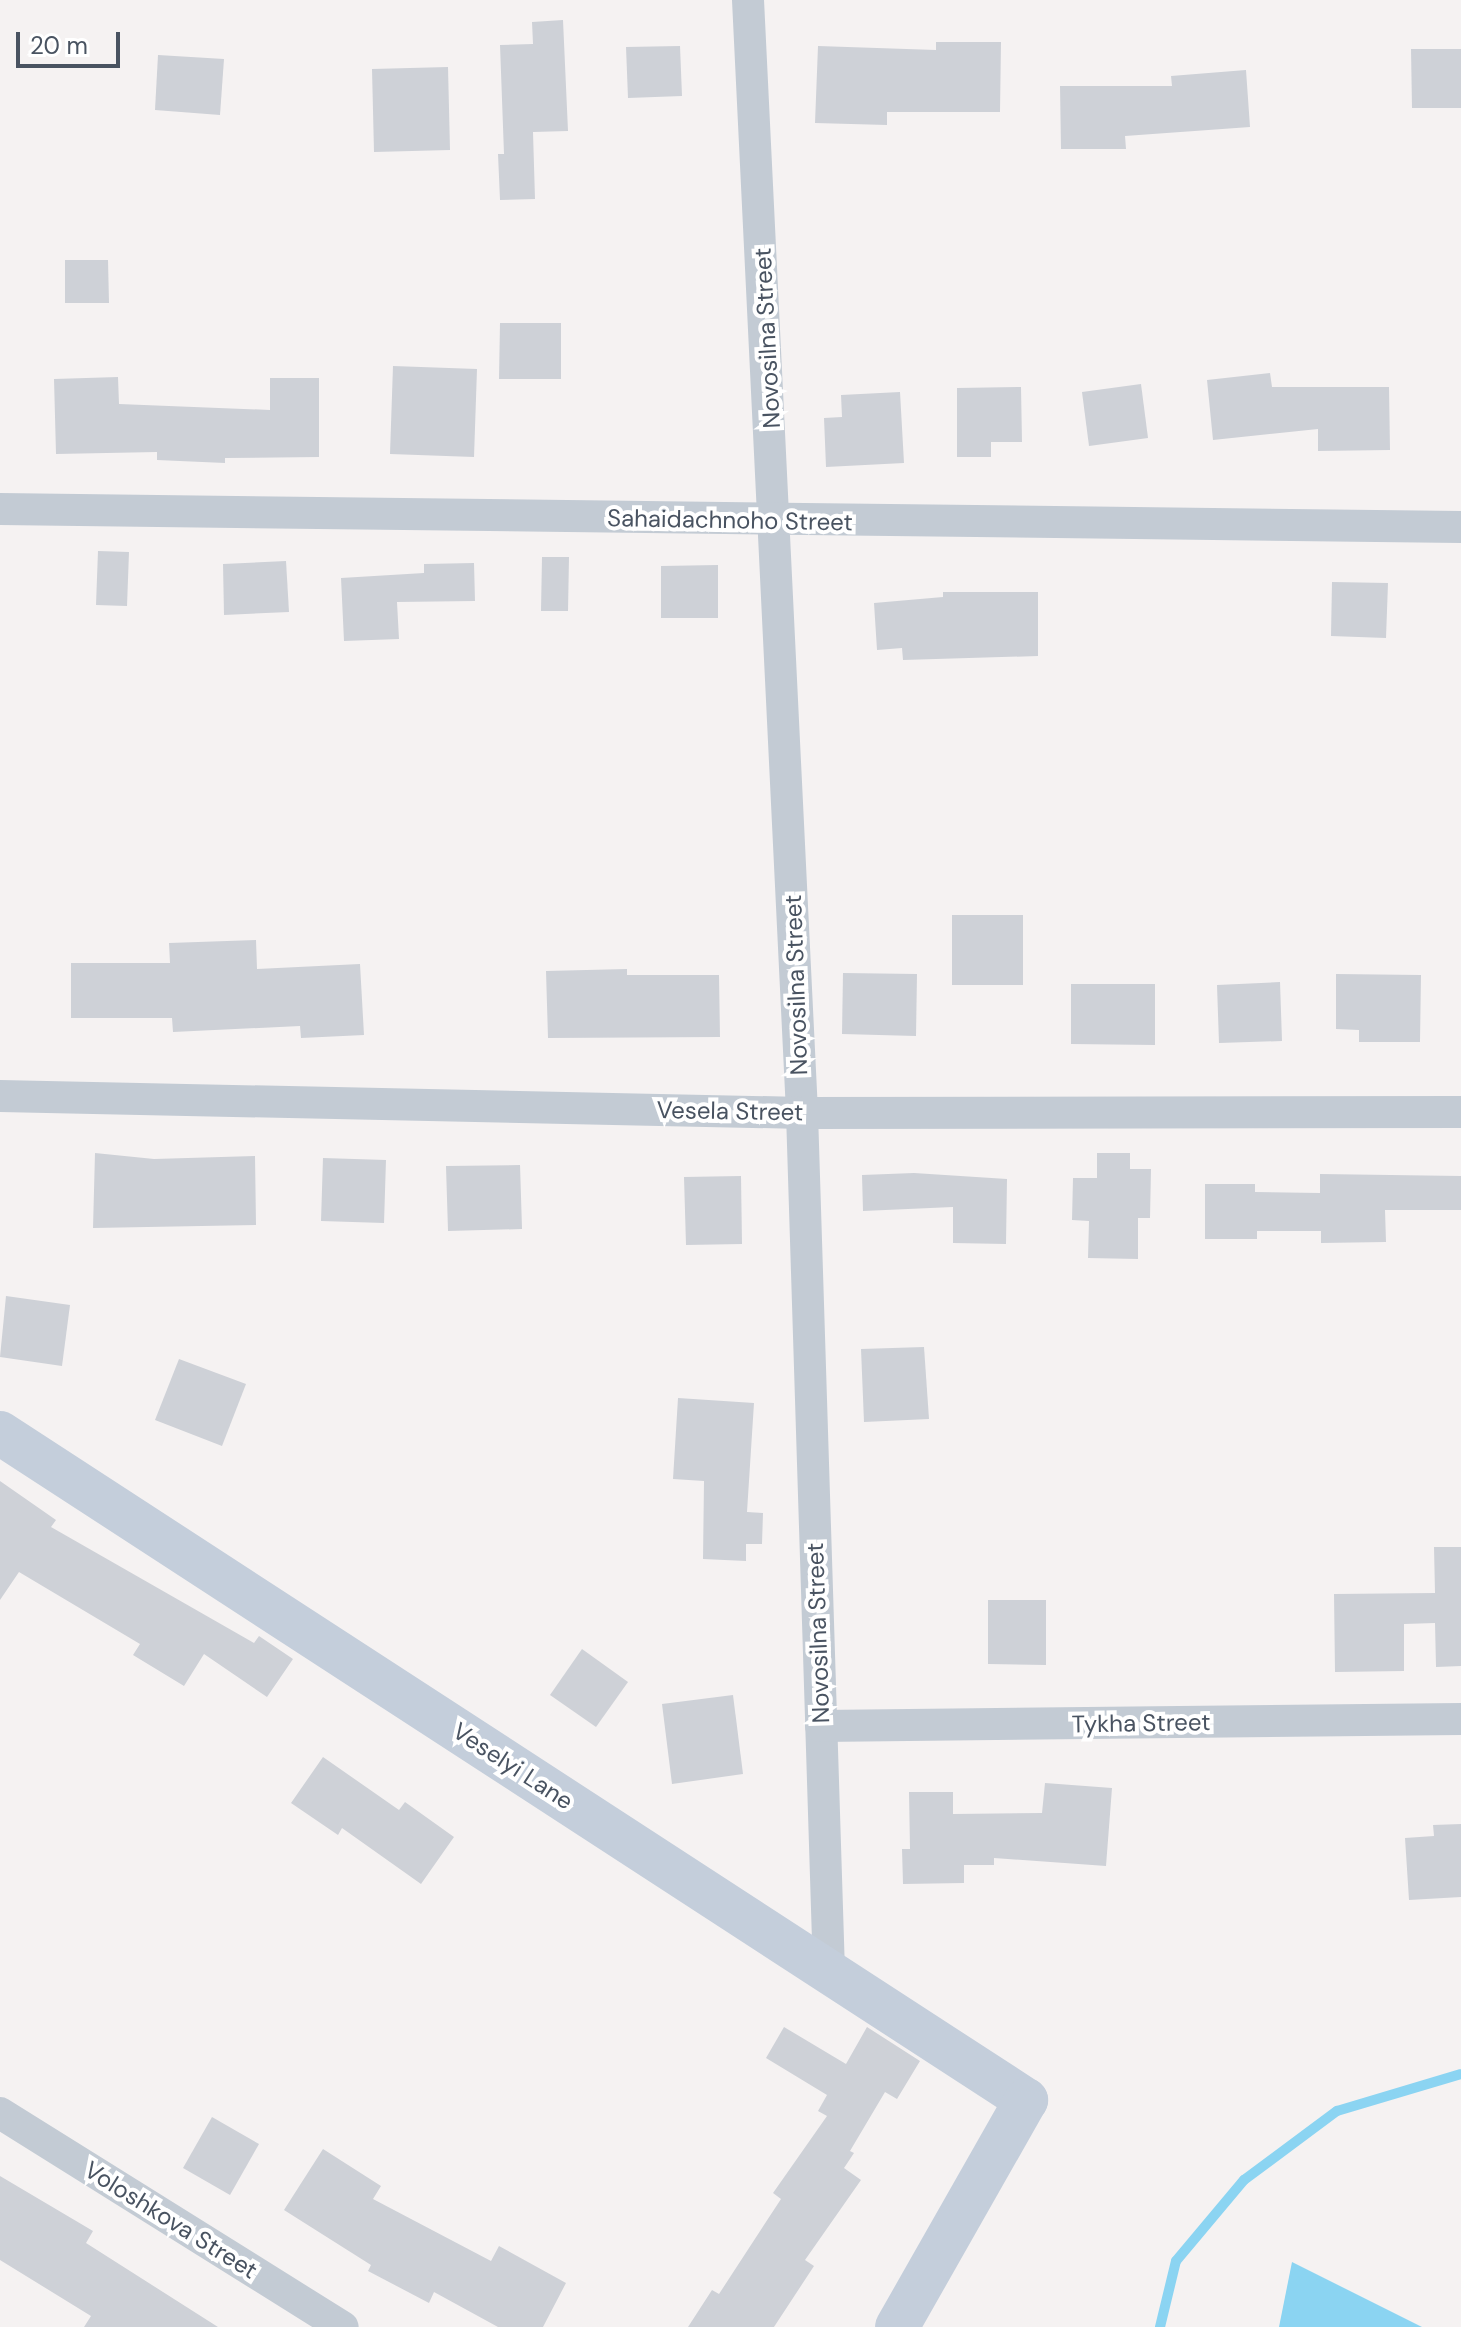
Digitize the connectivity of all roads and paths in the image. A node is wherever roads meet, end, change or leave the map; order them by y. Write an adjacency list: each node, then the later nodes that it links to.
1 (748, 0): 3 (street, Novosilna Street)
2 (0, 509): 3 (street, Sahaidachnoho Street)
3 (777, 521): 4 (street, Sahaidachnoho Street); 7 (street, Novosilna Street)
4 (1461, 527)
5 (0, 1096): 7 (street, Vesela Street)
6 (1461, 1112): 7 (street, Vesela Street)
7 (802, 1113): 10 (street, Novosilna Street)
8 (0, 1433): 11 (street, Veselyi Lane)
9 (1461, 1719): 10 (street, Tykha Street)
10 (821, 1726): 11 (street, Novosilna Street)
11 (829, 1971): 14 (street, Veselyi Lane)
12 (0, 2113): 13 (street, Voloshkova Street)
13 (343, 2327)
14 (897, 2327)

